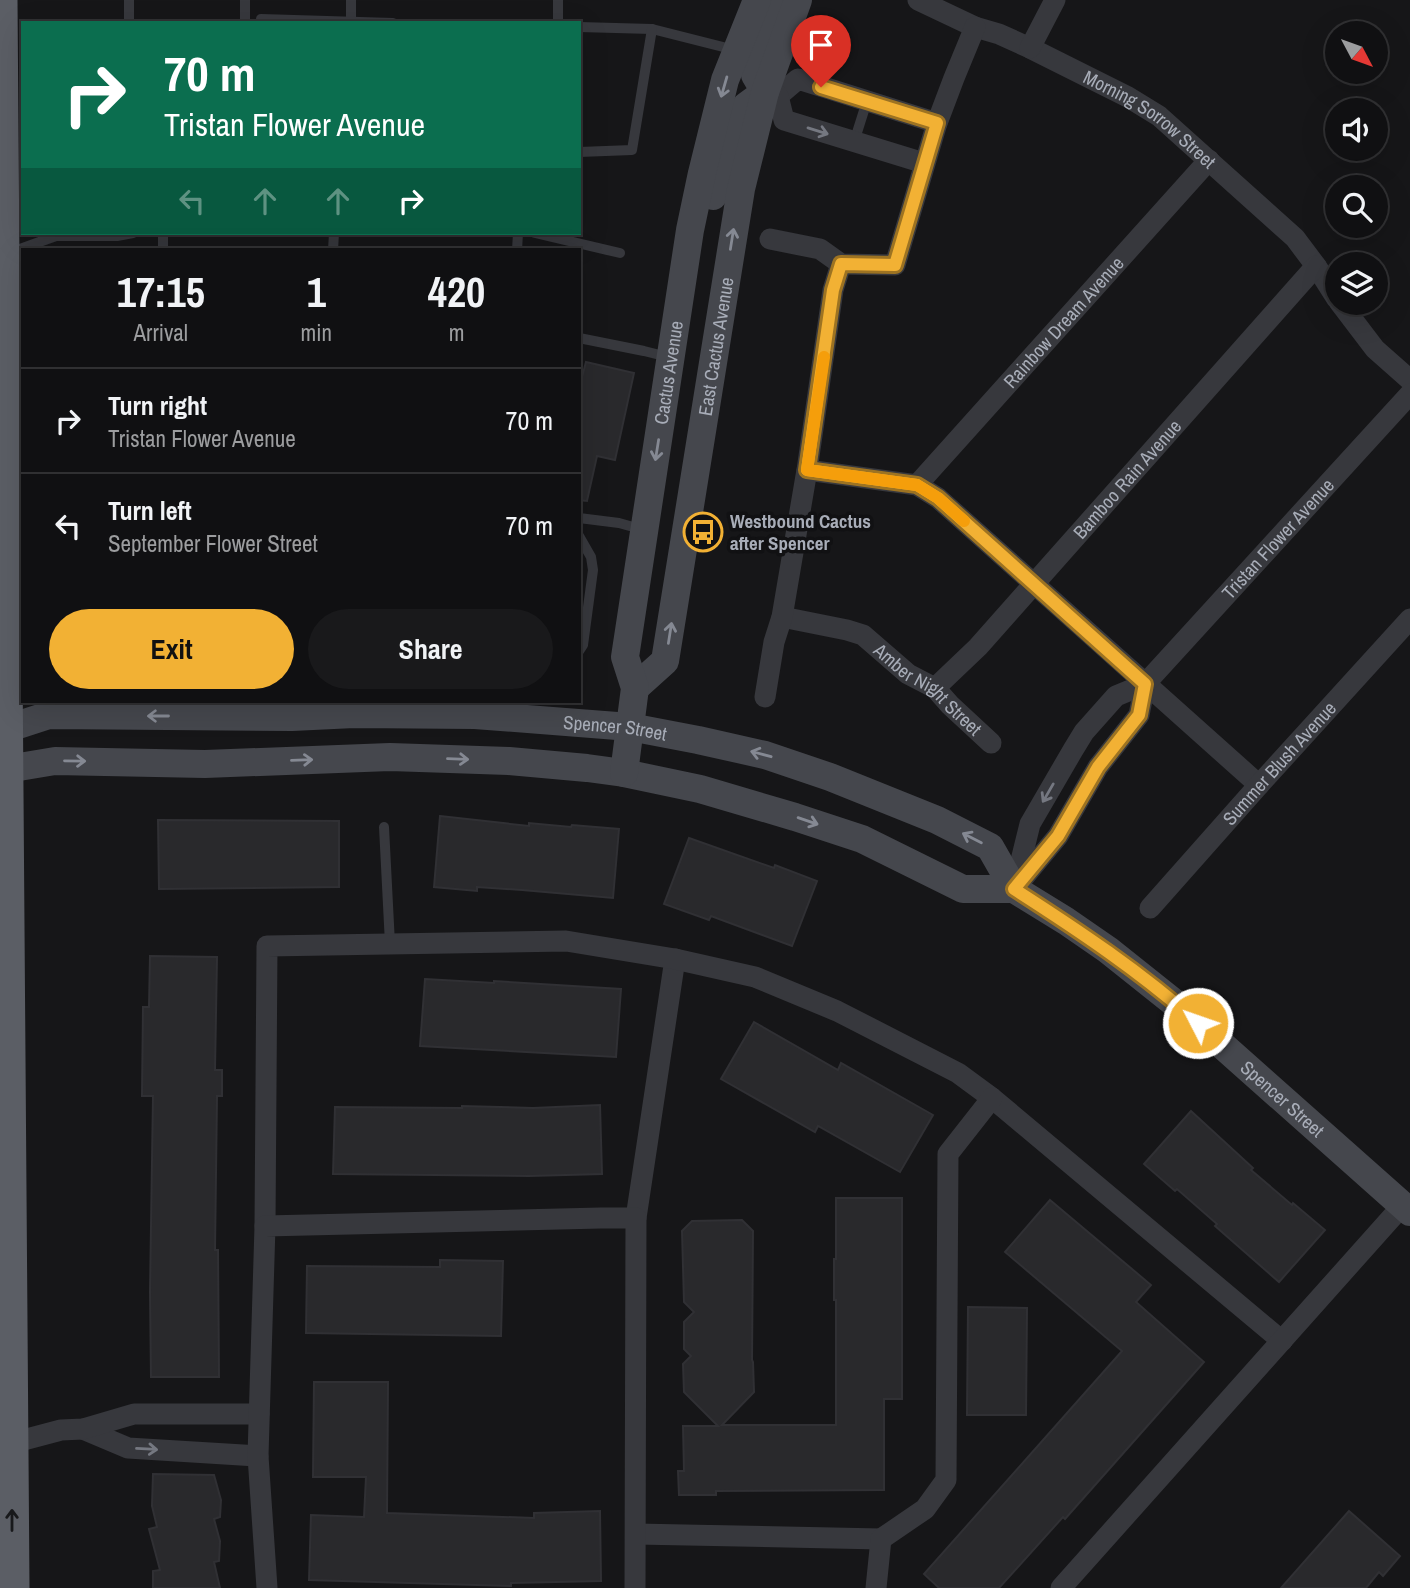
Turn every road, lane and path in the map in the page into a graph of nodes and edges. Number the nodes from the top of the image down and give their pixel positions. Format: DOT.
graph roads {
  1 [pos="1,0"];
  2 [pos="129,0"];
  3 [pos="245,0"];
  4 [pos="351,0"];
  5 [pos="558,0"];
  6 [pos="757,0"];
  7 [pos="776,0"];
  8 [pos="798,0"];
  9 [pos="1055,0"];
  10 [pos="926,2"];
  11 [pos="261,19"];
  12 [pos="129,21"];
  13 [pos="245,21"];
  14 [pos="321,21"];
  15 [pos="351,21"];
  16 [pos="558,21"];
  17 [pos="581,27"];
  18 [pos="975,27"];
  19 [pos="652,30"];
  20 [pos="1030,48"];
  21 [pos="737,50"];
  22 [pos="771,94"];
  23 [pos="867,101"];
  24 [pos="937,123"];
  25 [pos="854,142"];
  26 [pos="581,152"];
  27 [pos="1209,160"];
  28 [pos="924,163"];
  29 [pos="691,230"];
  30 [pos="122,235"];
  31 [pos="544,235"];
  32 [pos="770,239"];
  33 [pos="25,248"];
  34 [pos="21,249"];
  35 [pos="621,253"];
  36 [pos="4,256"];
  37 [pos="841,264"];
  38 [pos="1316,265"];
  39 [pos="1325,280"];
  40 [pos="1349,315"];
  41 [pos="581,338"];
  42 [pos="671,358"];
  43 [pos="1410,380"];
  44 [pos="1410,394"];
  45 [pos="807,470"];
  46 [pos="917,485"];
  47 [pos="691,493"];
  48 [pos="581,518"];
  49 [pos="644,530"];
  50 [pos="581,540"];
  51 [pos="1033,584"];
  52 [pos="782,617"];
  53 [pos="1410,619"];
  54 [pos="581,648"];
  55 [pos="1145,684"];
  56 [pos="635,688"];
  57 [pos="935,688"];
  58 [pos="765,696"];
  59 [pos="354,708"];
  60 [pos="3,728"];
  61 [pos="991,743"];
  62 [pos="627,750"];
  63 [pos="4,768"];
  64 [pos="1079,770"];
  65 [pos="1259,785"];
  66 [pos="384,827"];
  67 [pos="1014,889"];
  68 [pos="1150,908"];
  69 [pos="390,944"];
  70 [pos="675,959"];
  71 [pos="992,1098"];
  72 [pos="1406,1209"];
  73 [pos="636,1218"];
  74 [pos="265,1226"];
  75 [pos="1282,1341"];
  76 [pos="260,1414"];
  77 [pos="83,1429"];
  78 [pos="12,1443"];
  79 [pos="258,1456"];
  80 [pos="636,1534"];
  81 [pos="880,1539"];
  82 [pos="13,1588"];
  83 [pos="267,1588"];
  84 [pos="635,1588"];
  85 [pos="876,1588"];
  86 [pos="1061,1588"];
  1 -- 36 [label="highway"];
  2 -- 12 [label="lane"];
  3 -- 13 [label="lane"];
  4 -- 15 [label="lane"];
  5 -- 16 [label="lane"];
  6 -- 21 [label="main road, Cactus Avenue"];
  7 -- 22 [label="main road"];
  8 -- 22 [label="main road, East Cactus Avenue"];
  9 -- 20 [label="street"];
  10 -- 18 [label="street, Morning Sorrow Street"];
  11 -- 14 [label="lane"];
  17 -- 19 [label="lane"];
  18 -- 20 [label="street, Morning Sorrow Street"];
  18 -- 24 [label="street"];
  19 -- 21 [label="lane"];
  19 -- 26 [label="lane"];
  20 -- 27 [label="street, Morning Sorrow Street"];
  21 -- 29 [label="main road, Cactus Avenue, one-way"];
  22 -- 23 [label="street"];
  22 -- 25 [label="street, one-way"];
  22 -- 29 [label="main road"];
  47 -- 22 [label="main road, East Cactus Avenue, one-way"];
  23 -- 24 [label="street"];
  23 -- 25 [label="lane"];
  24 -- 28 [label="street"];
  25 -- 28 [label="street"];
  27 -- 38 [label="street, Morning Sorrow Street"];
  27 -- 46 [label="street, Rainbow Dream Avenue"];
  28 -- 37 [label="street"];
  29 -- 42 [label="main road, Cactus Avenue"];
  30 -- 33 [label="lane"];
  31 -- 35 [label="lane"];
  32 -- 37 [label="street"];
  34 -- 36 [label="lane"];
  36 -- 60 [label="highway"];
  37 -- 45 [label="street"];
  38 -- 39 [label="street, Morning Sorrow Street"];
  38 -- 51 [label="street, Bamboo Rain Avenue"];
  40 -- 43 [label="street, Morning Sorrow Street"];
  41 -- 42 [label="lane"];
  42 -- 47 [label="main road"];
  42 -- 49 [label="main road, Cactus Avenue, one-way"];
  44 -- 55 [label="street, Tristan Flower Avenue"];
  45 -- 46 [label="street"];
  45 -- 52 [label="street"];
  46 -- 51 [label="street"];
  56 -- 47 [label="main road, East Cactus Avenue, one-way"];
  48 -- 49 [label="lane"];
  49 -- 56 [label="main road, Cactus Avenue"];
  50 -- 54 [label="lane"];
  51 -- 55 [label="street"];
  51 -- 57 [label="street, Bamboo Rain Avenue"];
  52 -- 57 [label="street, Amber Night Street"];
  52 -- 58 [label="street"];
  53 -- 65 [label="street, Summer Blush Avenue"];
  55 -- 64 [label="street, Tristan Flower Avenue"];
  55 -- 64 [label="street, Tristan Flower Avenue"];
  55 -- 65 [label="street"];
  56 -- 62 [label="main road, Cactus Avenue"];
  57 -- 61 [label="street, Amber Night Street"];
  59 -- 60 [label="main road, Spencer Street, one-way"];
  59 -- 62 [label="main road, Spencer Street"];
  60 -- 63 [label="highway"];
  63 -- 62 [label="main road, Spencer Street, one-way"];
  62 -- 67 [label="main road, Spencer Street, one-way"];
  67 -- 62 [label="main road, Spencer Street, one-way"];
  63 -- 78 [label="highway"];
  64 -- 67 [label="street, Tristan Flower Avenue"];
  64 -- 67 [label="street, Tristan Flower Avenue, one-way"];
  65 -- 68 [label="street, Summer Blush Avenue"];
  66 -- 69 [label="lane"];
  67 -- 72 [label="main road, Spencer Street"];
  69 -- 70 [label="street"];
  69 -- 74 [label="street"];
  70 -- 71 [label="street"];
  70 -- 73 [label="street"];
  71 -- 75 [label="street"];
  71 -- 81 [label="street"];
  72 -- 75 [label="street"];
  73 -- 74 [label="street"];
  73 -- 80 [label="street"];
  74 -- 76 [label="street"];
  75 -- 86 [label="street"];
  76 -- 77 [label="street"];
  76 -- 79 [label="street"];
  77 -- 78 [label="street"];
  77 -- 79 [label="street, one-way"];
  82 -- 78 [label="highway, one-way"];
  79 -- 83 [label="street"];
  80 -- 81 [label="street"];
  80 -- 84 [label="street"];
  81 -- 85 [label="street"];
}
